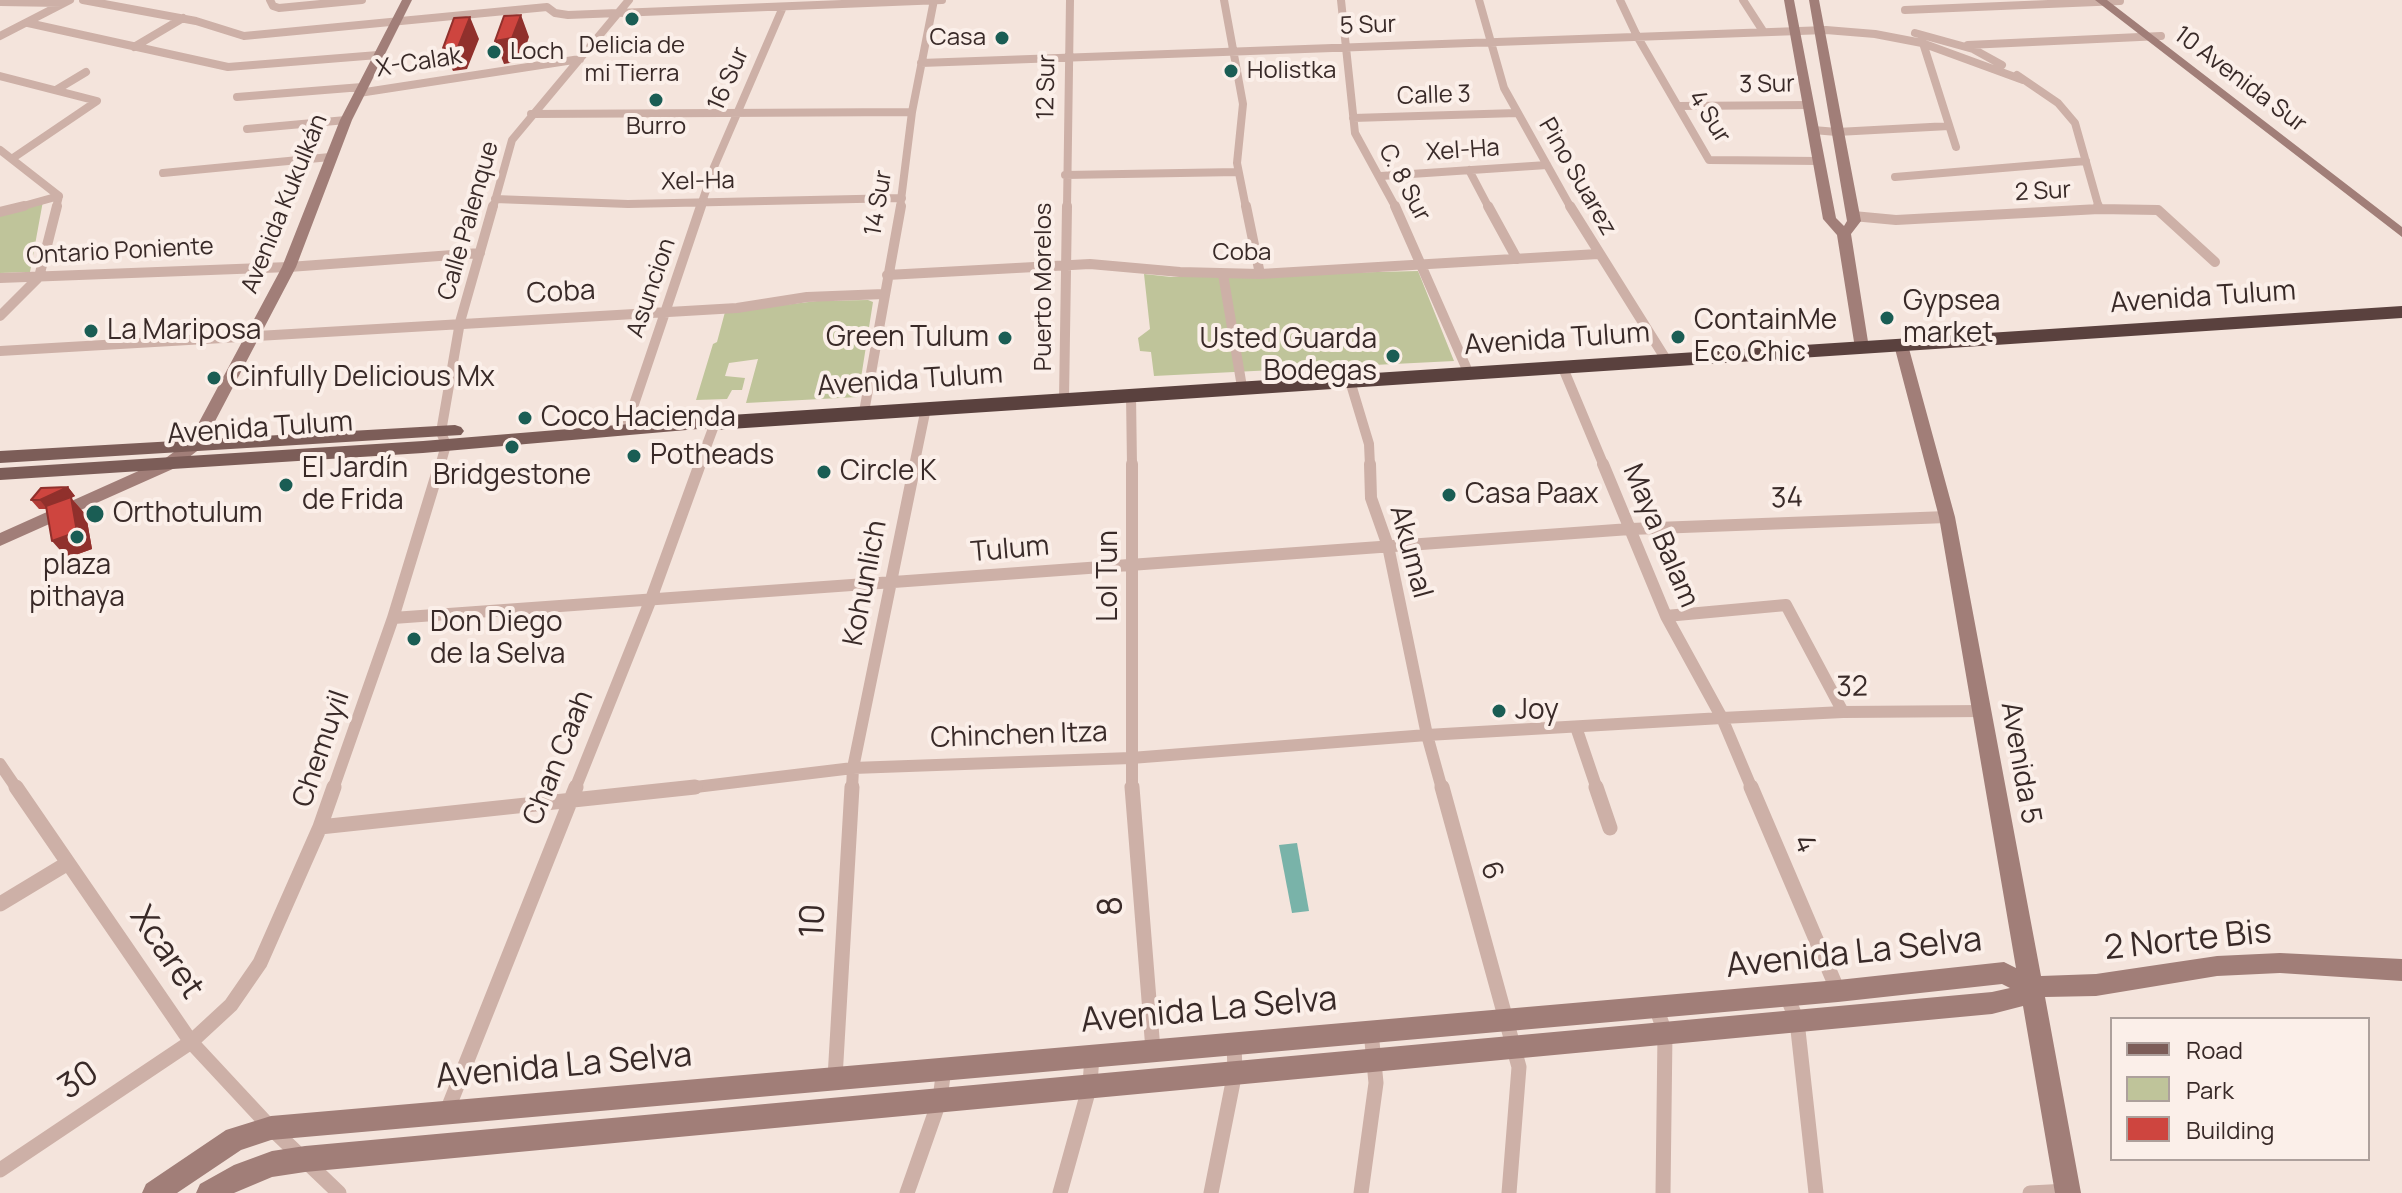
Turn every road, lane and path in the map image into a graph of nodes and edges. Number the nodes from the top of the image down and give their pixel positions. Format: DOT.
graph roads {
  1 [pos="83,0"];
  2 [pos="270,0"];
  3 [pos="362,0"];
  4 [pos="407,0"];
  5 [pos="629,0"];
  6 [pos="934,0"];
  7 [pos="942,0"];
  8 [pos="1070,0"];
  9 [pos="1224,0"];
  10 [pos="1341,0"];
  11 [pos="1479,0"];
  12 [pos="1620,0"];
  13 [pos="1743,0"];
  14 [pos="1789,0"];
  15 [pos="1814,0"];
  16 [pos="2119,0"];
  17 [pos="2102,1"];
  18 [pos="0,2"];
  19 [pos="68,2"];
  20 [pos="840,2"];
  21 [pos="549,3"];
  22 [pos="783,7"];
  23 [pos="1905,10"];
  24 [pos="620,12"];
  25 [pos="183,18"];
  26 [pos="28,23"];
  27 [pos="395,23"];
  28 [pos="1817,27"];
  29 [pos="1763,31"];
  30 [pos="1794,31"];
  31 [pos="0,36"];
  32 [pos="1637,36"];
  33 [pos="2146,36"];
  34 [pos="2161,36"];
  35 [pos="1921,38"];
  36 [pos="1490,41"];
  37 [pos="1961,45"];
  38 [pos="134,47"];
  39 [pos="1344,48"];
  40 [pos="1232,51"];
  41 [pos="378,55"];
  42 [pos="1068,57"];
  43 [pos="580,59"];
  44 [pos="921,63"];
  45 [pos="86,72"];
  46 [pos="0,76"];
  47 [pos="28,77"];
  48 [pos="2023,80"];
  49 [pos="17,81"];
  50 [pos="0,87"];
  51 [pos="56,90"];
  52 [pos="361,90"];
  53 [pos="237,97"];
  54 [pos="1809,105"];
  55 [pos="1678,106"];
  56 [pos="912,112"];
  57 [pos="1517,113"];
  58 [pos="531,114"];
  59 [pos="735,114"];
  60 [pos="1353,118"];
  61 [pos="346,120"];
  62 [pos="1949,126"];
  63 [pos="247,129"];
  64 [pos="1813,130"];
  65 [pos="1837,132"];
  66 [pos="1956,147"];
  67 [pos="0,150"];
  68 [pos="330,157"];
  69 [pos="13,158"];
  70 [pos="1819,161"];
  71 [pos="2086,161"];
  72 [pos="1547,165"];
  73 [pos="714,167"];
  74 [pos="1469,170"];
  75 [pos="1238,172"];
  76 [pos="163,173"];
  77 [pos="1065,175"];
  78 [pos="1381,176"];
  79 [pos="1895,177"];
  80 [pos="2353,194"];
  81 [pos="59,196"];
  82 [pos="902,198"];
  83 [pos="495,199"];
  84 [pos="702,201"];
  85 [pos="2099,209"];
  86 [pos="0,212"];
  87 [pos="1853,216"];
  88 [pos="2402,233"];
  89 [pos="1844,234"];
  90 [pos="480,253"];
  91 [pos="1598,254"];
  92 [pos="1517,259"];
  93 [pos="2215,262"];
  94 [pos="1065,266"];
  95 [pos="1424,266"];
  96 [pos="289,267"];
  97 [pos="1223,274"];
  98 [pos="1260,274"];
  99 [pos="887,275"];
  100 [pos="39,277"];
  101 [pos="0,278"];
  102 [pos="884,294"];
  103 [pos="665,312"];
  104 [pos="2402,312"];
  105 [pos="0,316"];
  106 [pos="460,322"];
  107 [pos="255,336"];
  108 [pos="1901,345"];
  109 [pos="1862,348"];
  110 [pos="0,351"];
  111 [pos="1667,361"];
  112 [pos="1563,368"];
  113 [pos="1469,374"];
  114 [pos="1350,381"];
  115 [pos="1242,387"];
  116 [pos="1131,395"];
  117 [pos="1064,399"];
  118 [pos="926,408"];
  119 [pos="864,412"];
  120 [pos="628,422"];
  121 [pos="715,423"];
  122 [pos="444,438"];
  123 [pos="195,444"];
  124 [pos="0,457"];
  125 [pos="169,464"];
  126 [pos="0,474"];
  127 [pos="1947,517"];
  128 [pos="1630,529"];
  129 [pos="0,540"];
  130 [pos="1388,546"];
  131 [pos="1134,564"];
  132 [pos="890,584"];
  133 [pos="651,599"];
  134 [pos="1666,616"];
  135 [pos="393,618"];
  136 [pos="1983,711"];
  137 [pos="1843,712"];
  138 [pos="1722,718"];
  139 [pos="1576,727"];
  140 [pos="1427,735"];
  141 [pos="1131,758"];
  142 [pos="0,764"];
  143 [pos="853,768"];
  144 [pos="568,803"];
  145 [pos="320,827"];
  146 [pos="1610,828"];
  147 [pos="68,863"];
  148 [pos="0,904"];
  149 [pos="2402,970"];
  150 [pos="2030,987"];
  151 [pos="1838,991"];
  152 [pos="1787,996"];
  153 [pos="1656,1007"];
  154 [pos="1506,1020"];
  155 [pos="1797,1021"];
  156 [pos="1371,1031"];
  157 [pos="1665,1033"];
  158 [pos="191,1042"];
  159 [pos="1234,1043"];
  160 [pos="1514,1047"];
  161 [pos="1153,1050"];
  162 [pos="1092,1055"];
  163 [pos="1375,1059"];
  164 [pos="944,1068"];
  165 [pos="1235,1072"];
  166 [pos="835,1078"];
  167 [pos="1090,1085"];
  168 [pos="940,1099"];
  169 [pos="447,1111"];
  170 [pos="271,1128"];
  171 [pos="305,1159"];
  172 [pos="0,1170"];
  173 [pos="2068,1192"];
  174 [pos="155,1193"];
  175 [pos="209,1193"];
  176 [pos="339,1193"];
  177 [pos="907,1193"];
  178 [pos="1060,1193"];
  179 [pos="1211,1193"];
  180 [pos="1361,1193"];
  181 [pos="1509,1193"];
  182 [pos="1663,1193"];
  183 [pos="1816,1193"];
  184 [pos="2030,1193"];
  1 -- 25 [label="street"];
  2 -- 3 [label="street"];
  4 -- 27 [label="street, Avenida Kukulkán"];
  5 -- 24 [label="street, Calle Palenque"];
  6 -- 7 [label="street"];
  6 -- 20 [label="street"];
  6 -- 44 [label="street, 14 Sur"];
  8 -- 42 [label="street, 12 Sur"];
  9 -- 40 [label="street"];
  10 -- 39 [label="street, C. 8 Sur"];
  11 -- 36 [label="street, Pino Suarez"];
  12 -- 32 [label="street, 4 Sur"];
  13 -- 29 [label="street"];
  14 -- 30 [label="street"];
  15 -- 28 [label="street"];
  16 -- 17 [label="street"];
  16 -- 34 [label="street"];
  17 -- 23 [label="street"];
  17 -- 33 [label="street, 10 Avenida Sur"];
  18 -- 19 [label="street"];
  19 -- 26 [label="street"];
  20 -- 22 [label="street"];
  21 -- 24 [label="street"];
  21 -- 27 [label="street"];
  22 -- 24 [label="street"];
  22 -- 59 [label="street, 16 Sur"];
  24 -- 43 [label="street, Calle Palenque"];
  25 -- 27 [label="street"];
  25 -- 38 [label="street"];
  26 -- 31 [label="street"];
  26 -- 38 [label="street"];
  27 -- 41 [label="street, Avenida Kukulkán"];
  28 -- 30 [label="street, 5 Sur"];
  28 -- 35 [label="street, 5 Sur"];
  28 -- 65 [label="street"];
  29 -- 30 [label="street, 5 Sur"];
  29 -- 32 [label="street, 5 Sur"];
  30 -- 54 [label="street"];
  32 -- 36 [label="street, 5 Sur"];
  32 -- 55 [label="street, 4 Sur"];
  33 -- 34 [label="street"];
  33 -- 37 [label="street"];
  33 -- 80 [label="street, 10 Avenida Sur"];
  34 -- 80 [label="street"];
  35 -- 37 [label="street"];
  35 -- 48 [label="street"];
  35 -- 62 [label="street"];
  36 -- 39 [label="street, 5 Sur"];
  36 -- 57 [label="street, Pino Suarez"];
  37 -- 48 [label="street"];
  38 -- 41 [label="street"];
  39 -- 40 [label="street, 5 Sur"];
  39 -- 60 [label="street, C. 8 Sur"];
  40 -- 42 [label="street, 5 Sur"];
  40 -- 75 [label="street"];
  41 -- 52 [label="street, Avenida Kukulkán"];
  42 -- 44 [label="street, 5 Sur"];
  42 -- 77 [label="street, 12 Sur"];
  43 -- 52 [label="street, X-Calak"];
  43 -- 58 [label="street, Calle Palenque"];
  44 -- 56 [label="street, 14 Sur"];
  45 -- 51 [label="street"];
  46 -- 49 [label="street"];
  47 -- 49 [label="street"];
  48 -- 71 [label="street"];
  49 -- 50 [label="street"];
  49 -- 51 [label="street"];
  51 -- 69 [label="street"];
  52 -- 53 [label="street, X-Calak"];
  52 -- 61 [label="street, Avenida Kukulkán"];
  54 -- 55 [label="street, 3 Sur"];
  54 -- 64 [label="street"];
  55 -- 70 [label="street, 4 Sur"];
  56 -- 59 [label="street"];
  56 -- 82 [label="street, 14 Sur"];
  57 -- 60 [label="street, Calle 3"];
  57 -- 72 [label="street, Pino Suarez"];
  58 -- 59 [label="street"];
  58 -- 83 [label="street, Calle Palenque"];
  59 -- 73 [label="street, 16 Sur"];
  60 -- 78 [label="street, C. 8 Sur"];
  61 -- 63 [label="street"];
  61 -- 68 [label="street, Avenida Kukulkán"];
  62 -- 65 [label="street"];
  62 -- 66 [label="street"];
  64 -- 65 [label="street"];
  64 -- 70 [label="street"];
  65 -- 87 [label="street"];
  67 -- 69 [label="street"];
  68 -- 76 [label="street"];
  68 -- 96 [label="street, Avenida Kukulkán"];
  69 -- 81 [label="street"];
  70 -- 89 [label="street"];
  71 -- 79 [label="street"];
  71 -- 85 [label="street"];
  72 -- 74 [label="street, Xel-Ha"];
  72 -- 91 [label="street, Pino Suarez"];
  73 -- 84 [label="street, Asuncion"];
  74 -- 78 [label="street, Xel-Ha"];
  74 -- 92 [label="street"];
  75 -- 77 [label="street"];
  75 -- 98 [label="street"];
  77 -- 94 [label="street, Puerto Morelos"];
  78 -- 95 [label="street, C. 8 Sur"];
  80 -- 88 [label="street, 10 Avenida Sur"];
  81 -- 86 [label="street"];
  81 -- 100 [label="street"];
  82 -- 84 [label="street, Xel-Ha"];
  82 -- 99 [label="street, 14 Sur"];
  83 -- 84 [label="street, Xel-Ha"];
  83 -- 90 [label="street, Calle Palenque"];
  84 -- 103 [label="street, Asuncion"];
  85 -- 87 [label="street, 2 Sur"];
  85 -- 93 [label="street, 2 Sur"];
  87 -- 89 [label="street"];
  89 -- 109 [label="street"];
  90 -- 96 [label="street, Ontario Poniente"];
  90 -- 106 [label="street, Calle Palenque"];
  91 -- 92 [label="street, Coba"];
  91 -- 111 [label="street, Pino Suarez"];
  92 -- 95 [label="street, Coba"];
  94 -- 97 [label="street, Coba"];
  94 -- 99 [label="street, Coba"];
  94 -- 117 [label="street, Puerto Morelos"];
  95 -- 98 [label="street, Coba"];
  95 -- 113 [label="street, C. 8 Sur"];
  96 -- 100 [label="street, Ontario Poniente"];
  96 -- 107 [label="street, Avenida Kukulkán"];
  97 -- 98 [label="street, Coba"];
  97 -- 115 [label="street"];
  99 -- 102 [label="street, 14 Sur"];
  100 -- 101 [label="street, Ontario Poniente"];
  100 -- 105 [label="street"];
  102 -- 103 [label="street, Coba"];
  102 -- 119 [label="street, 14 Sur"];
  103 -- 106 [label="street, Coba"];
  103 -- 120 [label="street, Asuncion"];
  104 -- 108 [label="highway, Avenida Tulum"];
  106 -- 107 [label="street, Coba"];
  106 -- 122 [label="street, Calle Palenque"];
  107 -- 110 [label="street, Coba"];
  107 -- 123 [label="street, Avenida Kukulkán"];
  108 -- 109 [label="highway, Avenida Tulum"];
  108 -- 127 [label="street, Avenida 5"];
  109 -- 111 [label="highway, Avenida Tulum"];
  111 -- 112 [label="highway, Avenida Tulum"];
  112 -- 113 [label="highway, Avenida Tulum"];
  112 -- 128 [label="street, Maya Balam"];
  113 -- 114 [label="highway, Avenida Tulum"];
  114 -- 115 [label="highway, Avenida Tulum"];
  114 -- 130 [label="street, Akumal"];
  115 -- 116 [label="highway, Avenida Tulum"];
  116 -- 117 [label="highway, Avenida Tulum"];
  116 -- 131 [label="street, Lol Tun"];
  117 -- 118 [label="highway, Avenida Tulum"];
  118 -- 119 [label="highway, Avenida Tulum"];
  118 -- 132 [label="street, Kohunlich"];
  119 -- 121 [label="highway, Avenida Tulum"];
  120 -- 121 [label="main road, Avenida Tulum"];
  120 -- 122 [label="main road, Avenida Tulum"];
  121 -- 122 [label="main road, Avenida Tulum"];
  121 -- 133 [label="street, Chan Caah"];
  122 -- 123 [label="main road, Avenida Tulum"];
  122 -- 125 [label="main road, Avenida Tulum"];
  122 -- 135 [label="street, Chemuyil"];
  123 -- 124 [label="main road, Avenida Tulum"];
  123 -- 125 [label="street, Avenida Kukulkán"];
  125 -- 126 [label="main road, Avenida Tulum"];
  125 -- 129 [label="street, Avenida Kukulkán"];
  127 -- 128 [label="street, 34"];
  127 -- 136 [label="street, Avenida 5"];
  128 -- 130 [label="street, Tulum"];
  128 -- 134 [label="street, Maya Balam"];
  130 -- 131 [label="street, Tulum"];
  130 -- 140 [label="street, Akumal"];
  131 -- 132 [label="street, Tulum"];
  131 -- 141 [label="street, Lol Tun"];
  132 -- 133 [label="street, Tulum"];
  132 -- 143 [label="street, Kohunlich"];
  133 -- 135 [label="street, Tulum"];
  133 -- 144 [label="street, Chan Caah"];
  134 -- 137 [label="street"];
  134 -- 138 [label="street, Maya Balam"];
  135 -- 145 [label="street, Chemuyil"];
  136 -- 137 [label="street, 32"];
  136 -- 150 [label="street, Avenida 5"];
  137 -- 138 [label="street, 32"];
  138 -- 139 [label="street, Chinchen Itza"];
  138 -- 151 [label="street, 4"];
  139 -- 140 [label="street, Chinchen Itza"];
  139 -- 146 [label="street"];
  140 -- 141 [label="street, Chinchen Itza"];
  140 -- 154 [label="street, 6"];
  141 -- 143 [label="street, Chinchen Itza"];
  141 -- 161 [label="street, 8"];
  142 -- 147 [label="street, Xcaret"];
  143 -- 144 [label="street, Chinchen Itza"];
  143 -- 166 [label="street, 10"];
  144 -- 145 [label="street, Chinchen Itza"];
  144 -- 169 [label="street, Chan Caah"];
  145 -- 158 [label="street, Chemuyil"];
  147 -- 148 [label="street"];
  147 -- 158 [label="street, Xcaret"];
  149 -- 150 [label="street, 2 Norte Bis"];
  150 -- 151 [label="street, Avenida La Selva"];
  150 -- 155 [label="street, Avenida La Selva"];
  150 -- 173 [label="street, Avenida 5"];
  151 -- 152 [label="street, Avenida La Selva"];
  152 -- 153 [label="street, Avenida La Selva"];
  152 -- 155 [label="street"];
  153 -- 154 [label="street, Avenida La Selva"];
  153 -- 157 [label="street"];
  154 -- 156 [label="street, Avenida La Selva"];
  154 -- 160 [label="street, 6"];
  155 -- 157 [label="street, Avenida La Selva"];
  155 -- 183 [label="street"];
  156 -- 159 [label="street, Avenida La Selva"];
  156 -- 163 [label="street"];
  157 -- 160 [label="street, Avenida La Selva"];
  157 -- 182 [label="street"];
  158 -- 170 [label="street, Xcaret"];
  158 -- 172 [label="street, 30"];
  159 -- 161 [label="street, Avenida La Selva"];
  159 -- 165 [label="street"];
  160 -- 163 [label="street, Avenida La Selva"];
  160 -- 181 [label="street, 6"];
  161 -- 162 [label="street, Avenida La Selva"];
  162 -- 164 [label="street, Avenida La Selva"];
  162 -- 167 [label="street"];
  163 -- 165 [label="street, Avenida La Selva"];
  163 -- 180 [label="street"];
  164 -- 166 [label="street, Avenida La Selva"];
  164 -- 168 [label="street"];
  165 -- 167 [label="street, Avenida La Selva"];
  165 -- 179 [label="street"];
  166 -- 169 [label="street, Avenida La Selva"];
  167 -- 168 [label="street, Avenida La Selva"];
  167 -- 178 [label="street"];
  168 -- 171 [label="street, Avenida La Selva"];
  168 -- 177 [label="street"];
  169 -- 170 [label="street, Avenida La Selva"];
  170 -- 171 [label="street, Xcaret"];
  170 -- 174 [label="street, Avenida La Selva"];
  171 -- 175 [label="street, Avenida La Selva"];
  171 -- 176 [label="street, Xcaret"];
  173 -- 184 [label="street"];
}
